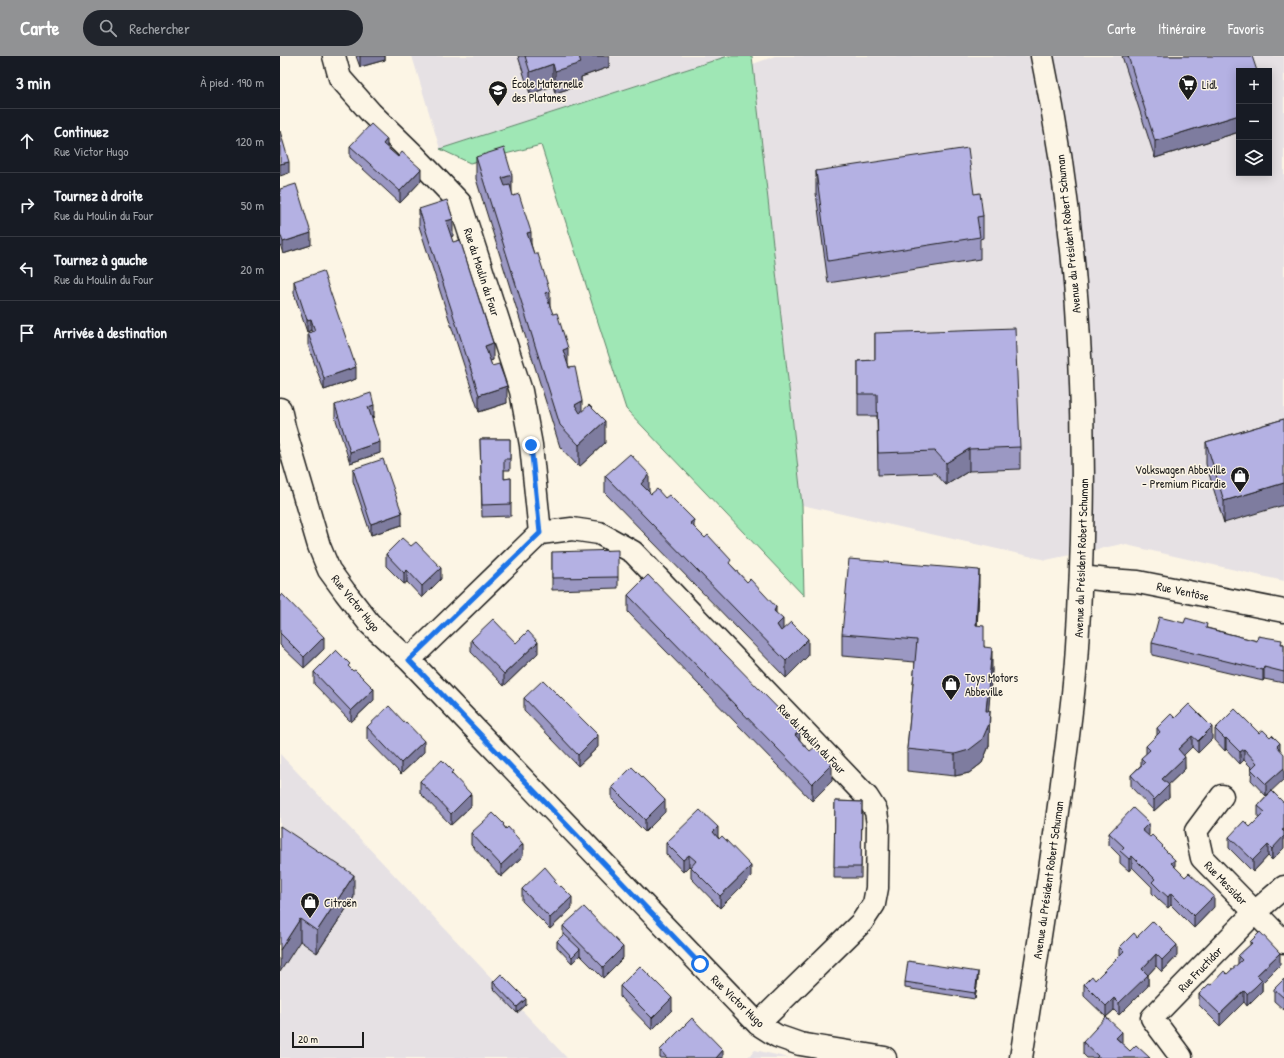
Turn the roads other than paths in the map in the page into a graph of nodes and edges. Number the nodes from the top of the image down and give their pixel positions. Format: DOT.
graph roads {
  1 [pos="334,56"];
  2 [pos="1042,56"];
  3 [pos="280,408"];
  4 [pos="540,533"];
  5 [pos="1081,577"];
  6 [pos="1284,612"];
  7 [pos="409,660"];
  8 [pos="1222,796"];
  9 [pos="1284,887"];
  10 [pos="1255,912"];
  11 [pos="1284,942"];
  12 [pos="758,1024"];
  13 [pos="1181,1057"];
  14 [pos="885,1058"];
  15 [pos="1021,1058"];
  1 -- 4 [label="street, Rue du Moulin du Four"];
  2 -- 5 [label="street, Avenue du Président Robert Schuman"];
  3 -- 7 [label="street, Rue Victor Hugo"];
  4 -- 7 [label="street"];
  4 -- 12 [label="street, Rue du Moulin du Four"];
  5 -- 6 [label="street, Rue Ventôse"];
  5 -- 15 [label="street, Avenue du Président Robert Schuman"];
  7 -- 12 [label="street, Rue Victor Hugo"];
  8 -- 10 [label="street, Rue Messidor"];
  9 -- 10 [label="street, Rue Fructidor"];
  10 -- 11 [label="street, Rue Messidor"];
  10 -- 13 [label="street, Rue Fructidor"];
  12 -- 14 [label="street, Rue Victor Hugo"];
}
